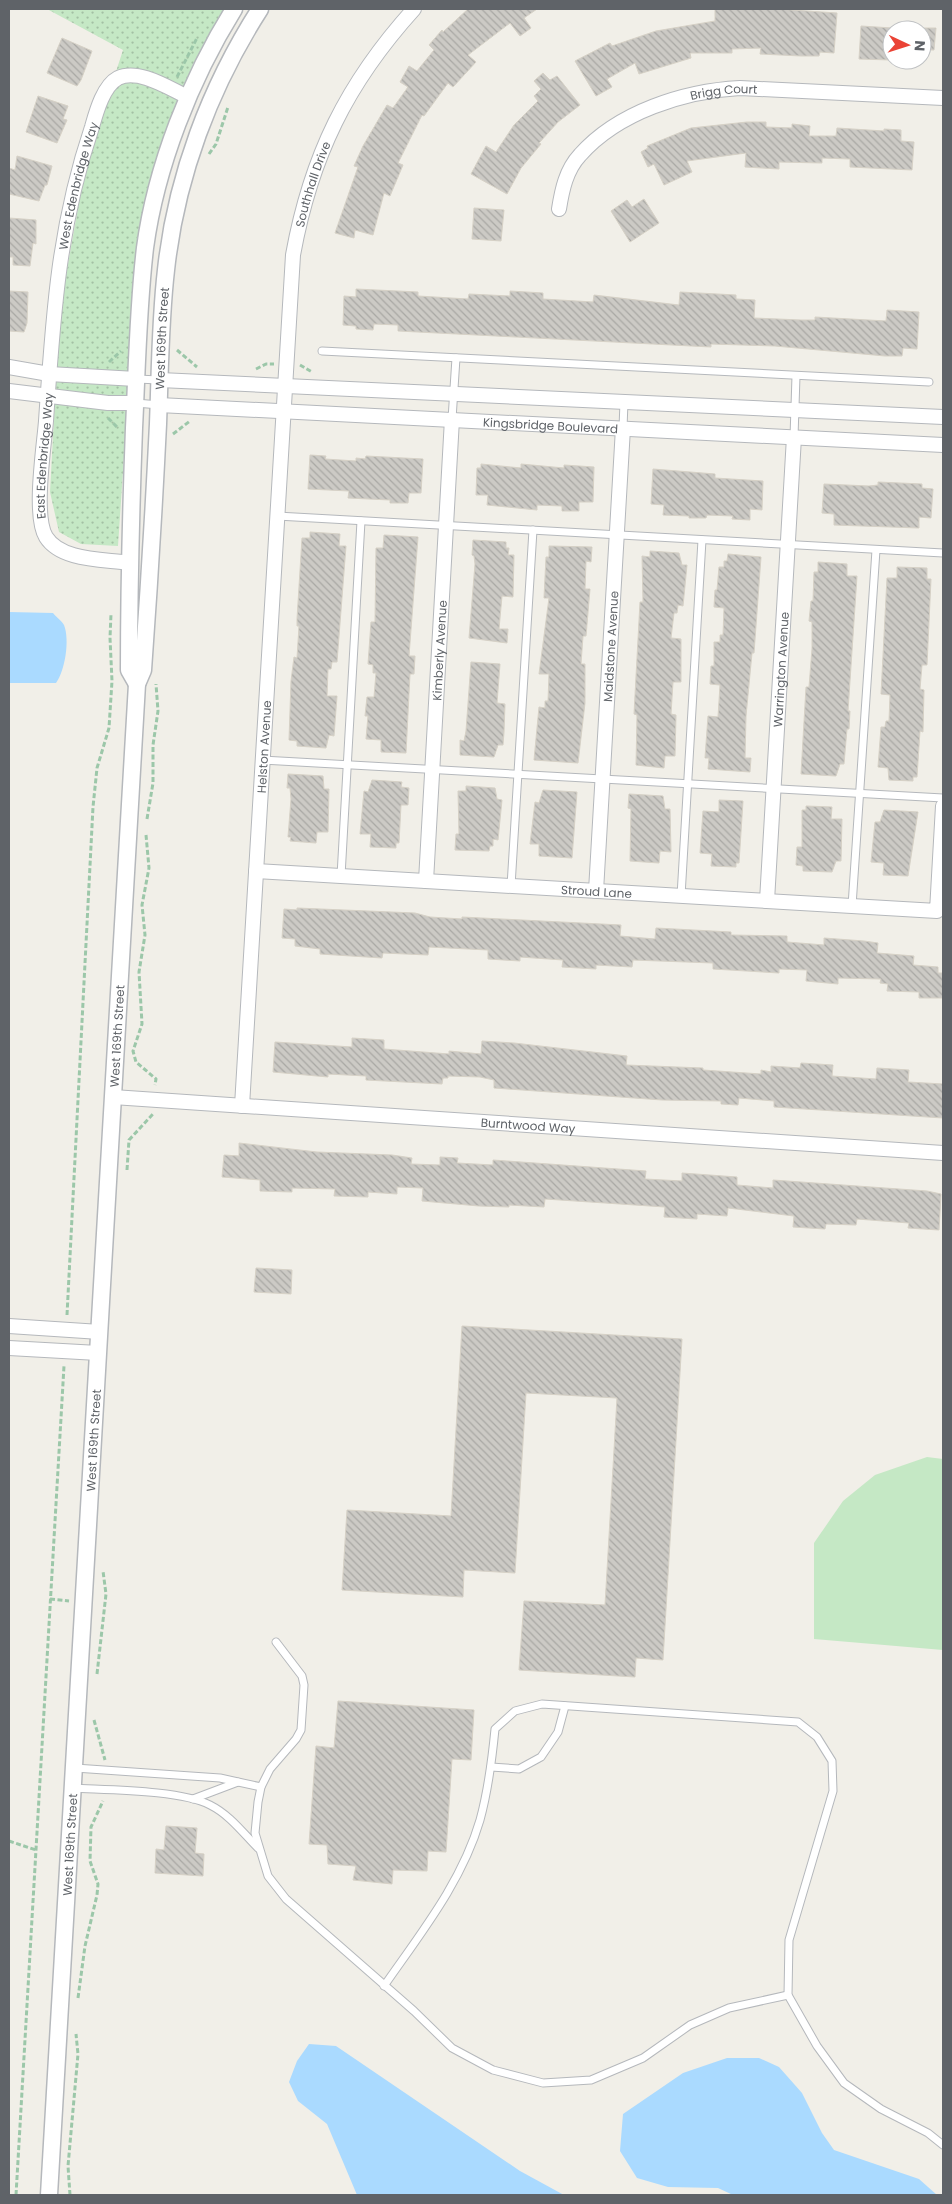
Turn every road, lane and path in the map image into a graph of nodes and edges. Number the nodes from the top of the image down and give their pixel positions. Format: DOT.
graph roads {
  1 [pos="234,9"];
  2 [pos="260,9"];
  3 [pos="414,9"];
  4 [pos="200,34"];
  5 [pos="172,90"];
  6 [pos="188,98"];
  7 [pos="943,98"];
  8 [pos="559,209"];
  9 [pos="127,345"];
  10 [pos="322,351"];
  11 [pos="456,358"];
  12 [pos="9,367"];
  13 [pos="49,374"];
  14 [pos="796,376"];
  15 [pos="109,379"];
  16 [pos="136,379"];
  17 [pos="160,380"];
  18 [pos="929,382"];
  19 [pos="284,386"];
  20 [pos="9,391"];
  21 [pos="454,394"];
  22 [pos="47,397"];
  23 [pos="624,402"];
  24 [pos="108,403"];
  25 [pos="135,403"];
  26 [pos="159,404"];
  27 [pos="282,410"];
  28 [pos="795,410"];
  29 [pos="943,417"];
  30 [pos="452,419"];
  31 [pos="623,428"];
  32 [pos="121,431"];
  33 [pos="794,437"];
  34 [pos="943,445"];
  35 [pos="276,516"];
  36 [pos="361,521"];
  37 [pos="446,526"];
  38 [pos="532,530"];
  39 [pos="616,535"];
  40 [pos="702,540"];
  41 [pos="788,545"];
  42 [pos="876,550"];
  43 [pos="943,554"];
  44 [pos="129,563"];
  45 [pos="112,611"];
  46 [pos="137,684"];
  47 [pos="262,760"];
  48 [pos="347,765"];
  49 [pos="433,770"];
  50 [pos="517,774"];
  51 [pos="602,779"];
  52 [pos="688,784"];
  53 [pos="774,788"];
  54 [pos="860,793"];
  55 [pos="943,798"];
  56 [pos="943,806"];
  57 [pos="256,870"];
  58 [pos="341,876"];
  59 [pos="426,881"];
  60 [pos="511,886"];
  61 [pos="596,891"];
  62 [pos="681,896"];
  63 [pos="767,901"];
  64 [pos="852,906"];
  65 [pos="113,1098"];
  66 [pos="242,1106"];
  67 [pos="943,1152"];
  68 [pos="66,1316"];
  69 [pos="9,1326"];
  70 [pos="100,1332"];
  71 [pos="9,1348"];
  72 [pos="98,1353"];
  73 [pos="64,1364"];
  74 [pos="50,1599"];
  75 [pos="72,1601"];
  76 [pos="276,1642"];
  77 [pos="565,1706"];
  78 [pos="491,1767"];
  79 [pos="74,1768"];
  80 [pos="238,1782"];
  81 [pos="73,1788"];
  82 [pos="261,1788"];
  83 [pos="192,1799"];
  84 [pos="9,1841"];
  85 [pos="258,1848"];
  86 [pos="36,1850"];
  87 [pos="384,1986"];
  88 [pos="788,1995"];
  89 [pos="943,2145"];
  90 [pos="16,2195"];
  91 [pos="49,2195"];
  1 -- 6 [label="street, West 169th Street"];
  2 -- 17 [label="street, West 169th Street"];
  3 -- 19 [label="street, Southhall Drive"];
  4 -- 5 [label="path"];
  5 -- 6 [label="street, West Edenbridge Way"];
  5 -- 13 [label="street, West Edenbridge Way"];
  6 -- 16 [label="street, West 169th Street"];
  7 -- 8 [label="street, Brigg Court"];
  9 -- 15 [label="path"];
  10 -- 11 [label="lane"];
  11 -- 14 [label="lane"];
  11 -- 21 [label="lane"];
  12 -- 13 [label="street"];
  13 -- 15 [label="street"];
  13 -- 22 [label="street, East Edenbridge Way"];
  14 -- 18 [label="lane"];
  14 -- 28 [label="lane"];
  15 -- 16 [label="street"];
  16 -- 17 [label="lane"];
  16 -- 25 [label="street, West 169th Street"];
  17 -- 19 [label="street, Kingsbridge Boulevard"];
  17 -- 26 [label="street, West 169th Street"];
  19 -- 21 [label="street, Kingsbridge Boulevard"];
  19 -- 27 [label="street, Helston Avenue"];
  20 -- 22 [label="street"];
  21 -- 23 [label="street, Kingsbridge Boulevard"];
  21 -- 30 [label="lane"];
  22 -- 24 [label="street"];
  22 -- 44 [label="street, East Edenbridge Way"];
  23 -- 28 [label="street, Kingsbridge Boulevard"];
  23 -- 31 [label="lane, Maidstone Avenue"];
  24 -- 25 [label="street"];
  24 -- 32 [label="path"];
  25 -- 26 [label="lane"];
  25 -- 44 [label="street, West 169th Street"];
  26 -- 27 [label="street, Kingsbridge Boulevard"];
  26 -- 46 [label="street, West 169th Street"];
  27 -- 30 [label="street, Kingsbridge Boulevard"];
  27 -- 35 [label="street, Helston Avenue"];
  28 -- 29 [label="street, Kingsbridge Boulevard"];
  28 -- 33 [label="lane"];
  30 -- 31 [label="street, Kingsbridge Boulevard"];
  30 -- 37 [label="street, Kimberly Avenue"];
  31 -- 33 [label="street, Kingsbridge Boulevard"];
  31 -- 39 [label="street, Maidstone Avenue"];
  33 -- 34 [label="street, Kingsbridge Boulevard"];
  33 -- 41 [label="street, Warrington Avenue"];
  35 -- 36 [label="lane"];
  35 -- 47 [label="street, Helston Avenue"];
  36 -- 37 [label="lane"];
  36 -- 48 [label="lane"];
  37 -- 38 [label="lane"];
  37 -- 49 [label="street, Kimberly Avenue"];
  38 -- 39 [label="lane"];
  38 -- 50 [label="lane"];
  39 -- 40 [label="lane"];
  39 -- 51 [label="street, Maidstone Avenue"];
  40 -- 41 [label="lane"];
  40 -- 52 [label="lane"];
  41 -- 42 [label="lane"];
  41 -- 53 [label="street, Warrington Avenue"];
  42 -- 43 [label="lane"];
  42 -- 54 [label="lane"];
  44 -- 46 [label="street, West 169th Street"];
  45 -- 68 [label="path"];
  46 -- 65 [label="street, West 169th Street"];
  47 -- 48 [label="lane"];
  47 -- 57 [label="street, Helston Avenue"];
  48 -- 49 [label="lane"];
  48 -- 58 [label="lane"];
  49 -- 50 [label="lane"];
  49 -- 59 [label="street, Kimberly Avenue"];
  50 -- 51 [label="lane"];
  50 -- 60 [label="lane"];
  51 -- 52 [label="lane"];
  51 -- 61 [label="street, Maidstone Avenue"];
  52 -- 53 [label="lane"];
  52 -- 62 [label="lane"];
  53 -- 54 [label="lane"];
  53 -- 63 [label="street, Warrington Avenue"];
  54 -- 55 [label="lane"];
  54 -- 64 [label="lane"];
  56 -- 64 [label="street, Stroud Lane"];
  57 -- 58 [label="street, Stroud Lane"];
  57 -- 66 [label="street, Helston Avenue"];
  58 -- 59 [label="street, Stroud Lane"];
  59 -- 60 [label="street, Stroud Lane"];
  60 -- 61 [label="street, Stroud Lane"];
  61 -- 62 [label="street, Stroud Lane"];
  62 -- 63 [label="street, Stroud Lane"];
  63 -- 64 [label="street, Stroud Lane"];
  65 -- 66 [label="street, Burntwood Way"];
  65 -- 70 [label="street, West 169th Street"];
  66 -- 67 [label="street, Burntwood Way"];
  69 -- 70 [label="street"];
  70 -- 72 [label="street, West 169th Street"];
  71 -- 72 [label="street"];
  72 -- 79 [label="street, West 169th Street"];
  73 -- 74 [label="path"];
  74 -- 75 [label="path"];
  74 -- 86 [label="path"];
  76 -- 82 [label="lane"];
  77 -- 78 [label="lane"];
  77 -- 78 [label="lane"];
  77 -- 88 [label="lane"];
  78 -- 87 [label="lane"];
  79 -- 80 [label="lane"];
  79 -- 81 [label="street, West 169th Street"];
  80 -- 82 [label="lane"];
  80 -- 83 [label="lane"];
  81 -- 83 [label="lane"];
  81 -- 91 [label="street, West 169th Street"];
  82 -- 85 [label="lane"];
  83 -- 85 [label="lane"];
  84 -- 86 [label="path"];
  85 -- 87 [label="lane"];
  86 -- 90 [label="path"];
  87 -- 88 [label="lane"];
  88 -- 89 [label="lane"];
}
